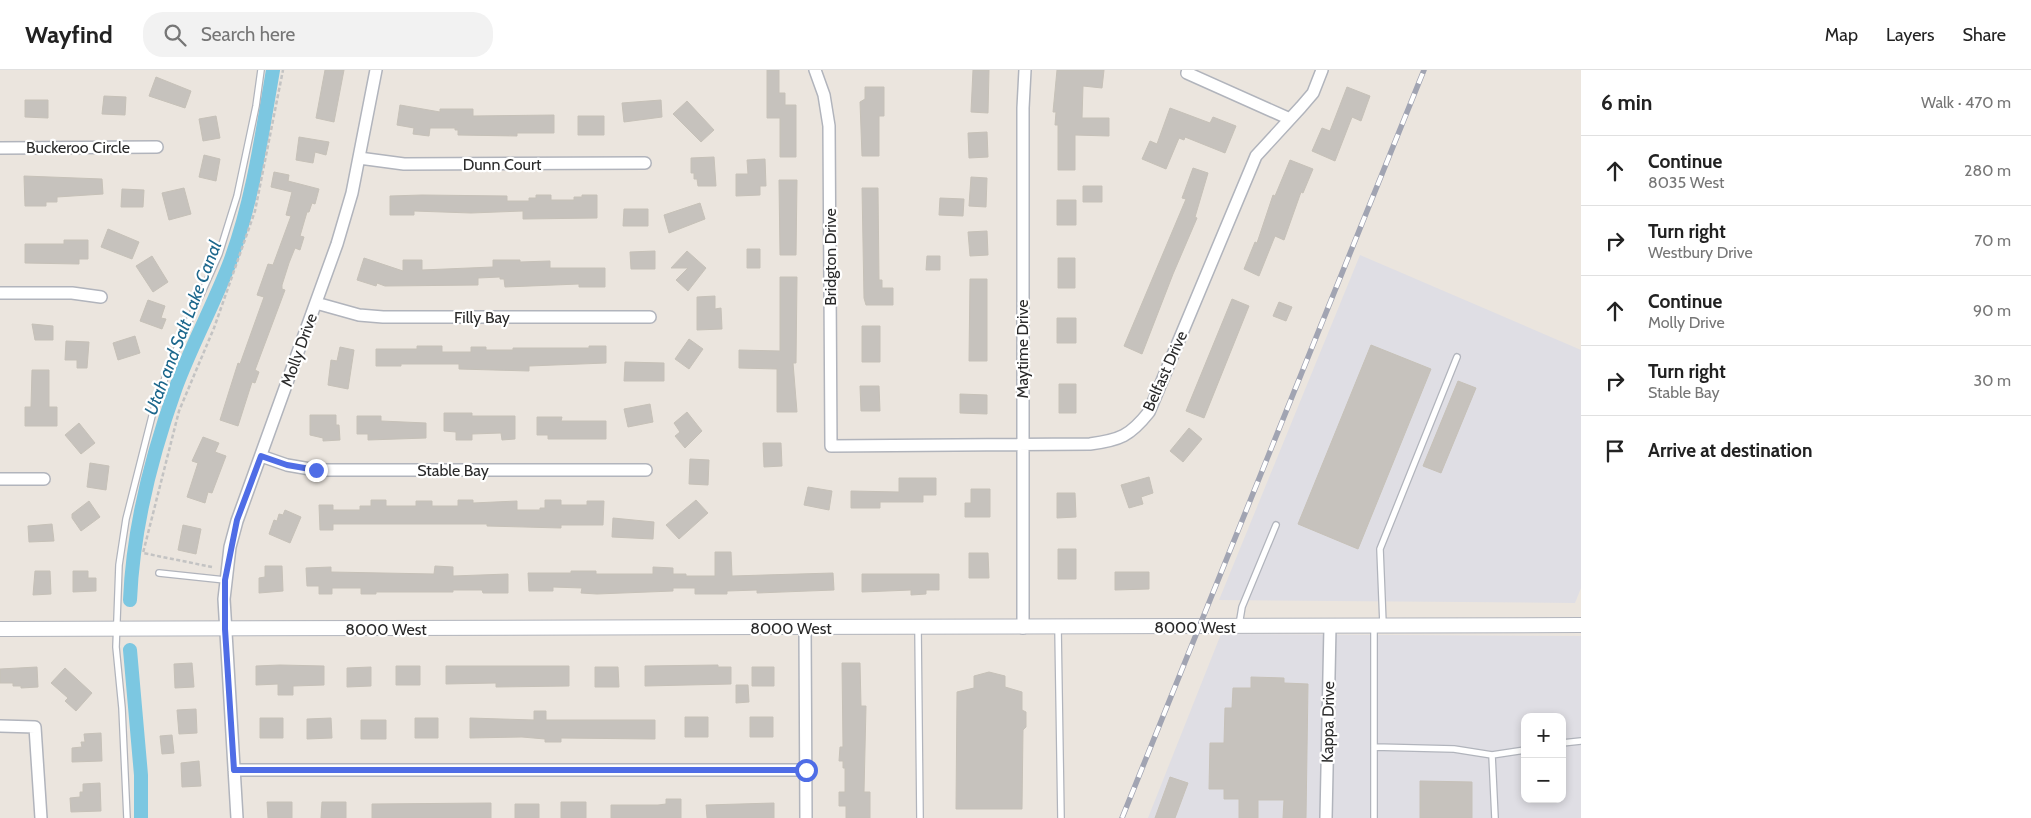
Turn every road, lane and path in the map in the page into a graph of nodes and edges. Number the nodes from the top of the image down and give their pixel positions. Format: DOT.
graph roads {
  1 [pos="261,70"];
  2 [pos="283,70"];
  3 [pos="376,70"];
  4 [pos="815,70"];
  5 [pos="1025,70"];
  6 [pos="1188,70"];
  7 [pos="1322,70"];
  8 [pos="1290,119"];
  9 [pos="157,147"];
  10 [pos="0,148"];
  11 [pos="359,158"];
  12 [pos="645,163"];
  13 [pos="0,293"];
  14 [pos="101,297"];
  15 [pos="316,303"];
  16 [pos="650,317"];
  17 [pos="1458,357"];
  18 [pos="1022,445"];
  19 [pos="831,446"];
  20 [pos="261,456"];
  21 [pos="646,470"];
  22 [pos="0,479"];
  23 [pos="44,479"];
  24 [pos="1276,525"];
  25 [pos="212,567"];
  26 [pos="159,573"];
  27 [pos="225,580"];
  28 [pos="1581,625"];
  29 [pos="1330,626"];
  30 [pos="1378,626"];
  31 [pos="1239,627"];
  32 [pos="0,628"];
  33 [pos="116,628"];
  34 [pos="805,628"];
  35 [pos="918,628"];
  36 [pos="1023,628"];
  37 [pos="1058,628"];
  38 [pos="225,629"];
  39 [pos="0,726"];
  40 [pos="1581,742"];
  41 [pos="1566,743"];
  42 [pos="1374,748"];
  43 [pos="1521,751"];
  44 [pos="1492,755"];
  45 [pos="234,770"];
  46 [pos="806,770"];
  47 [pos="41,818"];
  48 [pos="127,818"];
  49 [pos="237,818"];
  50 [pos="806,818"];
  51 [pos="920,818"];
  52 [pos="1061,818"];
  53 [pos="1326,818"];
  54 [pos="1374,818"];
  55 [pos="1495,818"];
  1 -- 33 [label="lane"];
  2 -- 25 [label="path"];
  3 -- 11 [label="street, Molly Drive"];
  4 -- 19 [label="street, Bridgton Drive"];
  5 -- 18 [label="street, Maytime Drive"];
  6 -- 8 [label="street"];
  7 -- 8 [label="street, Belfast Drive"];
  8 -- 18 [label="street, Belfast Drive"];
  9 -- 10 [label="street, Buckeroo Circle"];
  11 -- 12 [label="street, Dunn Court"];
  11 -- 15 [label="street, Molly Drive"];
  13 -- 14 [label="street"];
  15 -- 16 [label="street, Filly Bay"];
  15 -- 20 [label="street, Molly Drive"];
  17 -- 30 [label="lane"];
  18 -- 19 [label="street, Belfast Drive"];
  18 -- 36 [label="street, Maytime Drive"];
  20 -- 21 [label="street, Stable Bay"];
  20 -- 27 [label="street, Molly Drive"];
  22 -- 23 [label="street"];
  24 -- 31 [label="lane"];
  26 -- 27 [label="lane"];
  27 -- 38 [label="street, Molly Drive"];
  28 -- 30 [label="street, 8000 West"];
  29 -- 30 [label="street, 8000 West"];
  29 -- 31 [label="street, 8000 West"];
  29 -- 53 [label="street, Kappa Drive"];
  30 -- 42 [label="lane"];
  31 -- 37 [label="street, 8000 West"];
  32 -- 33 [label="street, 8000 West"];
  33 -- 38 [label="street, 8000 West"];
  33 -- 48 [label="lane"];
  34 -- 35 [label="street, 8000 West"];
  34 -- 38 [label="street, 8000 West"];
  34 -- 46 [label="street"];
  35 -- 36 [label="street, 8000 West"];
  35 -- 51 [label="lane"];
  36 -- 37 [label="street, 8000 West"];
  37 -- 52 [label="lane"];
  38 -- 45 [label="street, Molly Drive"];
  39 -- 47 [label="street"];
  40 -- 41 [label="lane"];
  42 -- 44 [label="lane"];
  42 -- 54 [label="lane"];
  43 -- 44 [label="lane"];
  44 -- 55 [label="lane"];
  45 -- 46 [label="street"];
  45 -- 49 [label="street, Molly Drive"];
  46 -- 50 [label="street"];
}
